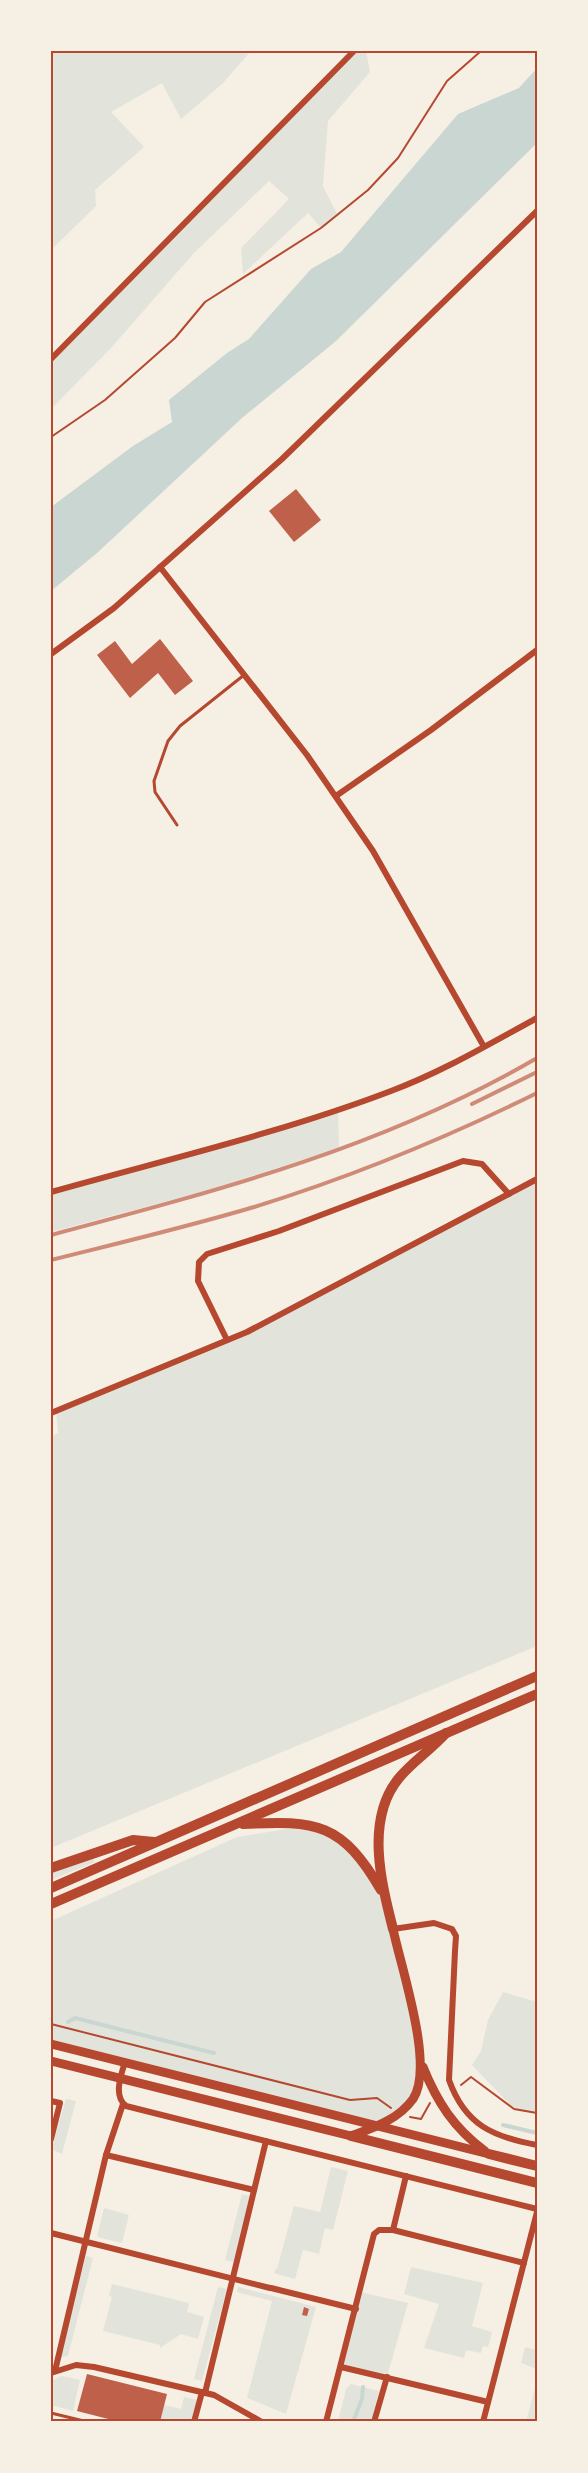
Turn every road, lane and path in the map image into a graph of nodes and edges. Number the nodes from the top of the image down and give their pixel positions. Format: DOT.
graph roads {
  1 [pos="354,51"];
  2 [pos="481,51"];
  3 [pos="537,211"];
  4 [pos="51,359"];
  5 [pos="51,437"];
  6 [pos="160,567"];
  7 [pos="537,650"];
  8 [pos="51,654"];
  9 [pos="244,675"];
  10 [pos="336,796"];
  11 [pos="177,825"];
  12 [pos="537,1018"];
  13 [pos="483,1045"];
  14 [pos="537,1179"];
  15 [pos="51,1192"];
  16 [pos="509,1194"];
  17 [pos="227,1341"];
  18 [pos="51,1413"];
  19 [pos="537,1676"];
  20 [pos="537,1694"];
  21 [pos="448,1731"];
  22 [pos="234,1825"];
  23 [pos="154,1842"];
  24 [pos="51,1868"];
  25 [pos="51,1888"];
  26 [pos="384,1896"];
  27 [pos="51,1904"];
  28 [pos="393,1929"];
  29 [pos="51,2024"];
  30 [pos="51,2044"];
  31 [pos="51,2061"];
  32 [pos="124,2062"];
  33 [pos="422,2063"];
  34 [pos="120,2078"];
  35 [pos="453,2091"];
  36 [pos="437,2099"];
  37 [pos="51,2101"];
  38 [pos="123,2104"];
  39 [pos="400,2113"];
  40 [pos="537,2113"];
  41 [pos="378,2126"];
  42 [pos="351,2136"];
  43 [pos="51,2139"];
  44 [pos="266,2141"];
  45 [pos="537,2145"];
  46 [pos="489,2154"];
  47 [pos="106,2155"];
  48 [pos="537,2166"];
  49 [pos="406,2176"];
  50 [pos="537,2183"];
  51 [pos="254,2190"];
  52 [pos="537,2210"];
  53 [pos="393,2230"];
  54 [pos="51,2233"];
  55 [pos="86,2242"];
  56 [pos="524,2263"];
  57 [pos="232,2279"];
  58 [pos="356,2309"];
  59 [pos="341,2367"];
  60 [pos="53,2372"];
  61 [pos="387,2377"];
  62 [pos="203,2393"];
  63 [pos="489,2402"];
  64 [pos="51,2413"];
  65 [pos="88,2422"];
  66 [pos="194,2422"];
  67 [pos="262,2422"];
  68 [pos="326,2422"];
  69 [pos="375,2422"];
  70 [pos="483,2422"];
  1 -- 4 [label="street"];
  2 -- 5 [label="path"];
  3 -- 6 [label="street"];
  6 -- 8 [label="street"];
  6 -- 9 [label="street"];
  7 -- 10 [label="street"];
  9 -- 10 [label="street"];
  9 -- 11 [label="lane"];
  10 -- 13 [label="street"];
  12 -- 13 [label="street"];
  13 -- 15 [label="street"];
  14 -- 16 [label="street"];
  16 -- 17 [label="street"];
  16 -- 17 [label="street"];
  17 -- 18 [label="street"];
  19 -- 23 [label="highway"];
  20 -- 21 [label="highway"];
  21 -- 22 [label="highway"];
  21 -- 26 [label="highway"];
  22 -- 26 [label="highway"];
  22 -- 27 [label="highway"];
  23 -- 24 [label="highway"];
  23 -- 25 [label="highway"];
  26 -- 28 [label="highway"];
  28 -- 33 [label="main road"];
  28 -- 35 [label="street"];
  29 -- 39 [label="path"];
  30 -- 32 [label="main road"];
  31 -- 34 [label="main road"];
  32 -- 34 [label="street"];
  32 -- 41 [label="main road"];
  33 -- 36 [label="main road"];
  33 -- 39 [label="main road"];
  34 -- 38 [label="street"];
  34 -- 42 [label="main road"];
  35 -- 40 [label="path"];
  35 -- 45 [label="street"];
  36 -- 39 [label="path"];
  36 -- 46 [label="main road"];
  37 -- 43 [label="street"];
  38 -- 44 [label="street"];
  38 -- 47 [label="street"];
  39 -- 41 [label="main road"];
  41 -- 42 [label="main road"];
  41 -- 46 [label="main road"];
  42 -- 50 [label="highway"];
  44 -- 49 [label="street"];
  44 -- 51 [label="street"];
  46 -- 48 [label="highway"];
  47 -- 51 [label="street"];
  47 -- 55 [label="street"];
  49 -- 52 [label="street"];
  49 -- 53 [label="street"];
  51 -- 57 [label="street"];
  52 -- 56 [label="street"];
  53 -- 56 [label="street"];
  53 -- 58 [label="street"];
  54 -- 55 [label="street"];
  55 -- 57 [label="street"];
  55 -- 60 [label="street"];
  56 -- 63 [label="street"];
  57 -- 58 [label="street"];
  57 -- 62 [label="street"];
  58 -- 59 [label="street"];
  59 -- 61 [label="street"];
  59 -- 68 [label="street"];
  60 -- 62 [label="street"];
  61 -- 63 [label="street"];
  61 -- 69 [label="street"];
  62 -- 66 [label="street"];
  62 -- 67 [label="street"];
  63 -- 70 [label="street"];
  64 -- 65 [label="lane"];
}
